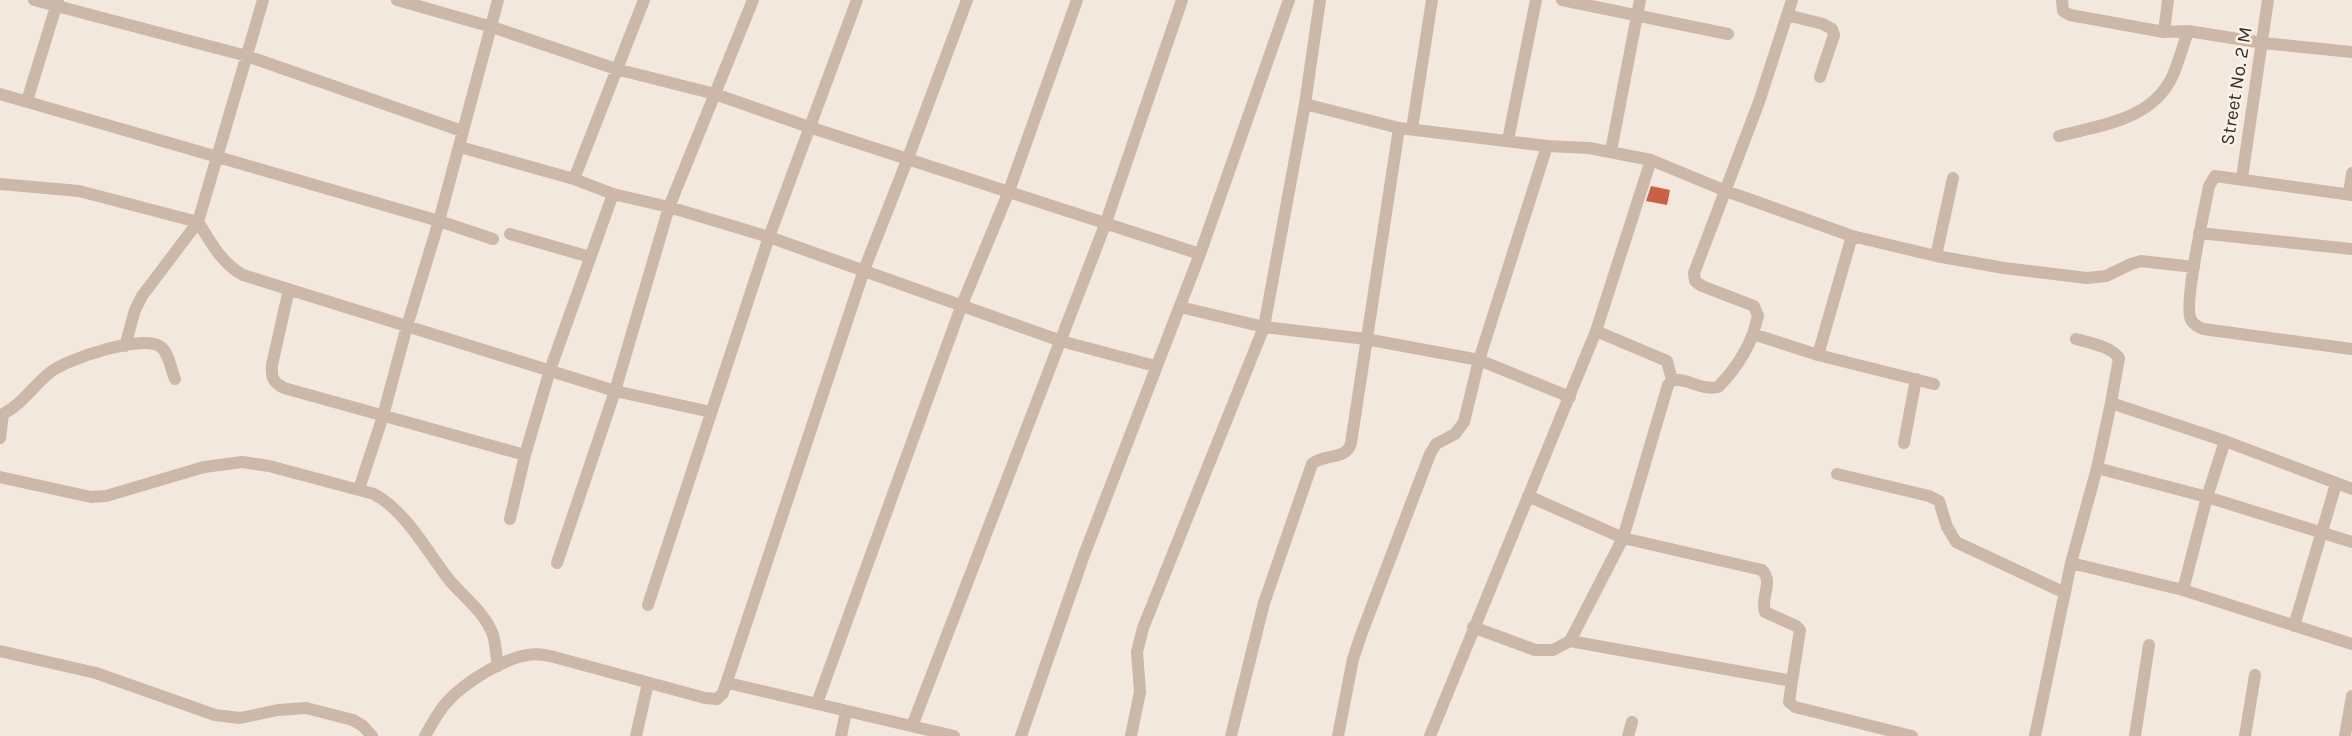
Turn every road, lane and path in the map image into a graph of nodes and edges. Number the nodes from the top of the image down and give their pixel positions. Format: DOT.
graph roads {
  1 [pos="34,0"];
  2 [pos="263,0"];
  3 [pos="398,0"];
  4 [pos="498,0"];
  5 [pos="644,0"];
  6 [pos="753,0"];
  7 [pos="857,0"];
  8 [pos="967,0"];
  9 [pos="1077,0"];
  10 [pos="1182,0"];
  11 [pos="1289,0"];
  12 [pos="1320,0"];
  13 [pos="1432,0"];
  14 [pos="1536,0"];
  15 [pos="1562,0"];
  16 [pos="1640,0"];
  17 [pos="1792,0"];
  18 [pos="2062,0"];
  19 [pos="2168,0"];
  20 [pos="2268,0"];
  21 [pos="57,3"];
  22 [pos="1638,15"];
  23 [pos="1786,15"];
  24 [pos="492,28"];
  25 [pos="2188,31"];
  26 [pos="2164,32"];
  27 [pos="1728,34"];
  28 [pos="2263,43"];
  29 [pos="2352,52"];
  30 [pos="247,56"];
  31 [pos="616,69"];
  32 [pos="1820,77"];
  33 [pos="0,94"];
  34 [pos="715,94"];
  35 [pos="27,101"];
  36 [pos="1305,104"];
  37 [pos="809,127"];
  38 [pos="1405,129"];
  39 [pos="462,132"];
  40 [pos="2059,136"];
  41 [pos="1508,140"];
  42 [pos="1547,146"];
  43 [pos="460,147"];
  44 [pos="1611,152"];
  45 [pos="216,156"];
  46 [pos="908,158"];
  47 [pos="1651,160"];
  48 [pos="2352,173"];
  49 [pos="1953,178"];
  50 [pos="2242,178"];
  51 [pos="574,179"];
  52 [pos="0,184"];
  53 [pos="1009,191"];
  54 [pos="1726,191"];
  55 [pos="613,194"];
  56 [pos="2351,194"];
  57 [pos="669,207"];
  58 [pos="439,221"];
  59 [pos="198,222"];
  60 [pos="1106,225"];
  61 [pos="2200,233"];
  62 [pos="510,234"];
  63 [pos="1852,236"];
  64 [pos="769,237"];
  65 [pos="493,240"];
  66 [pos="2352,249"];
  67 [pos="1200,254"];
  68 [pos="1936,256"];
  69 [pos="590,257"];
  70 [pos="2194,267"];
  71 [pos="864,270"];
  72 [pos="289,290"];
  73 [pos="961,307"];
  74 [pos="1180,307"];
  75 [pos="407,326"];
  76 [pos="1264,327"];
  77 [pos="1596,331"];
  78 [pos="1753,334"];
  79 [pos="1366,339"];
  80 [pos="2076,339"];
  81 [pos="1062,341"];
  82 [pos="125,346"];
  83 [pos="2352,349"];
  84 [pos="1818,355"];
  85 [pos="1479,360"];
  86 [pos="1155,366"];
  87 [pos="550,370"];
  88 [pos="175,379"];
  89 [pos="1916,379"];
  90 [pos="1672,380"];
  91 [pos="1934,384"];
  92 [pos="615,391"];
  93 [pos="1570,397"];
  94 [pos="2111,403"];
  95 [pos="710,412"];
  96 [pos="2,414"];
  97 [pos="384,416"];
  98 [pos="0,438"];
  99 [pos="2225,441"];
  100 [pos="1904,443"];
  101 [pos="525,455"];
  102 [pos="2097,468"];
  103 [pos="1837,474"];
  104 [pos="0,477"];
  105 [pos="2336,484"];
  106 [pos="359,489"];
  107 [pos="2352,489"];
  108 [pos="1528,496"];
  109 [pos="2207,497"];
  110 [pos="510,519"];
  111 [pos="2321,532"];
  112 [pos="1623,538"];
  113 [pos="2352,542"];
  114 [pos="557,563"];
  115 [pos="2071,563"];
  116 [pos="2183,590"];
  117 [pos="2065,593"];
  118 [pos="648,605"];
  119 [pos="2294,626"];
  120 [pos="1473,627"];
  121 [pos="1570,641"];
  122 [pos="2352,644"];
  123 [pos="2148,645"];
  124 [pos="0,651"];
  125 [pos="498,666"];
  126 [pos="2255,675"];
  127 [pos="1792,681"];
  128 [pos="648,683"];
  129 [pos="728,683"];
  130 [pos="2352,696"];
  131 [pos="817,703"];
  132 [pos="846,712"];
  133 [pos="1632,722"];
  134 [pos="912,726"];
  135 [pos="372,736"];
  136 [pos="424,736"];
  137 [pos="636,736"];
  138 [pos="841,736"];
  139 [pos="954,736"];
  140 [pos="1021,736"];
  141 [pos="1131,736"];
  142 [pos="1231,736"];
  143 [pos="1338,736"];
  144 [pos="1430,736"];
  145 [pos="1628,736"];
  146 [pos="1912,736"];
  147 [pos="2035,736"];
  148 [pos="2135,736"];
  149 [pos="2245,736"];
  150 [pos="2345,736"];
  1 -- 21 [label="street"];
  2 -- 30 [label="street"];
  3 -- 24 [label="street"];
  4 -- 24 [label="street"];
  5 -- 31 [label="street"];
  6 -- 34 [label="street"];
  7 -- 37 [label="street"];
  8 -- 46 [label="street"];
  9 -- 53 [label="street"];
  10 -- 60 [label="street"];
  11 -- 67 [label="street"];
  12 -- 36 [label="street"];
  13 -- 38 [label="street"];
  14 -- 41 [label="street"];
  15 -- 22 [label="street"];
  16 -- 22 [label="street"];
  17 -- 23 [label="street"];
  18 -- 26 [label="street"];
  19 -- 26 [label="street"];
  20 -- 28 [label="street, Street No. 2 M"];
  21 -- 30 [label="street"];
  21 -- 35 [label="street"];
  22 -- 27 [label="street"];
  22 -- 44 [label="street"];
  23 -- 32 [label="street"];
  23 -- 54 [label="street"];
  24 -- 31 [label="street"];
  24 -- 39 [label="street"];
  25 -- 26 [label="street"];
  25 -- 28 [label="street"];
  25 -- 40 [label="street"];
  28 -- 29 [label="street"];
  28 -- 50 [label="street, Street No. 2 M"];
  30 -- 39 [label="street"];
  30 -- 45 [label="street"];
  31 -- 34 [label="street"];
  31 -- 51 [label="street"];
  33 -- 35 [label="street"];
  34 -- 37 [label="street"];
  34 -- 57 [label="street"];
  35 -- 45 [label="street"];
  36 -- 38 [label="street"];
  36 -- 76 [label="street"];
  37 -- 46 [label="street"];
  37 -- 64 [label="street"];
  38 -- 41 [label="street"];
  38 -- 79 [label="street"];
  39 -- 43 [label="street"];
  41 -- 42 [label="street"];
  42 -- 44 [label="street"];
  42 -- 85 [label="street"];
  43 -- 51 [label="street"];
  43 -- 58 [label="street"];
  44 -- 47 [label="street"];
  45 -- 58 [label="street"];
  45 -- 59 [label="street"];
  46 -- 53 [label="street"];
  46 -- 71 [label="street"];
  47 -- 54 [label="street"];
  47 -- 77 [label="street"];
  48 -- 56 [label="street"];
  49 -- 68 [label="street"];
  50 -- 56 [label="street"];
  50 -- 61 [label="street"];
  51 -- 55 [label="street"];
  52 -- 59 [label="street"];
  53 -- 60 [label="street"];
  53 -- 73 [label="street"];
  54 -- 63 [label="street"];
  54 -- 78 [label="street"];
  55 -- 57 [label="street"];
  55 -- 69 [label="street"];
  57 -- 64 [label="street"];
  57 -- 92 [label="street"];
  58 -- 65 [label="street"];
  58 -- 75 [label="street"];
  59 -- 72 [label="street"];
  59 -- 82 [label="street"];
  60 -- 67 [label="street"];
  60 -- 81 [label="street"];
  61 -- 66 [label="street"];
  61 -- 70 [label="street"];
  62 -- 69 [label="street"];
  63 -- 68 [label="street"];
  63 -- 84 [label="street"];
  64 -- 71 [label="street"];
  64 -- 95 [label="street"];
  67 -- 74 [label="street"];
  68 -- 70 [label="street"];
  69 -- 87 [label="street"];
  70 -- 83 [label="street"];
  71 -- 73 [label="street"];
  71 -- 129 [label="street"];
  72 -- 75 [label="street"];
  72 -- 97 [label="street"];
  73 -- 81 [label="street"];
  73 -- 131 [label="street"];
  74 -- 76 [label="street"];
  74 -- 86 [label="street"];
  75 -- 87 [label="street"];
  75 -- 97 [label="street"];
  76 -- 79 [label="street"];
  76 -- 141 [label="street"];
  77 -- 90 [label="street"];
  77 -- 93 [label="street"];
  78 -- 84 [label="street"];
  78 -- 90 [label="street"];
  79 -- 85 [label="street"];
  79 -- 142 [label="street"];
  80 -- 94 [label="street"];
  81 -- 86 [label="street"];
  81 -- 134 [label="street"];
  82 -- 88 [label="street"];
  82 -- 96 [label="street"];
  84 -- 89 [label="street"];
  85 -- 93 [label="street"];
  85 -- 143 [label="street"];
  86 -- 140 [label="street"];
  87 -- 92 [label="street"];
  87 -- 101 [label="street"];
  89 -- 91 [label="street"];
  89 -- 100 [label="street"];
  90 -- 112 [label="street"];
  92 -- 95 [label="street"];
  92 -- 114 [label="street"];
  93 -- 108 [label="street"];
  94 -- 99 [label="street"];
  94 -- 102 [label="street"];
  95 -- 118 [label="street"];
  96 -- 98 [label="street"];
  97 -- 101 [label="street"];
  97 -- 106 [label="street"];
  99 -- 105 [label="street"];
  99 -- 109 [label="street"];
  101 -- 110 [label="street"];
  102 -- 109 [label="street"];
  102 -- 115 [label="street"];
  103 -- 117 [label="street"];
  104 -- 106 [label="street"];
  105 -- 107 [label="street"];
  105 -- 111 [label="street"];
  106 -- 125 [label="street"];
  108 -- 112 [label="street"];
  108 -- 120 [label="street"];
  109 -- 111 [label="street"];
  109 -- 116 [label="street"];
  111 -- 113 [label="street"];
  111 -- 119 [label="street"];
  112 -- 121 [label="street"];
  112 -- 127 [label="street"];
  115 -- 116 [label="street"];
  115 -- 117 [label="street"];
  116 -- 119 [label="street"];
  117 -- 147 [label="street"];
  119 -- 122 [label="street"];
  120 -- 121 [label="street"];
  120 -- 144 [label="street"];
  121 -- 127 [label="street"];
  123 -- 148 [label="street"];
  124 -- 135 [label="street"];
  125 -- 128 [label="street"];
  125 -- 136 [label="street"];
  126 -- 149 [label="street"];
  127 -- 146 [label="street"];
  128 -- 129 [label="street"];
  128 -- 137 [label="street"];
  129 -- 131 [label="street"];
  130 -- 150 [label="street"];
  131 -- 132 [label="street"];
  132 -- 134 [label="street"];
  132 -- 138 [label="street"];
  133 -- 145 [label="street"];
  134 -- 139 [label="street"];
}
